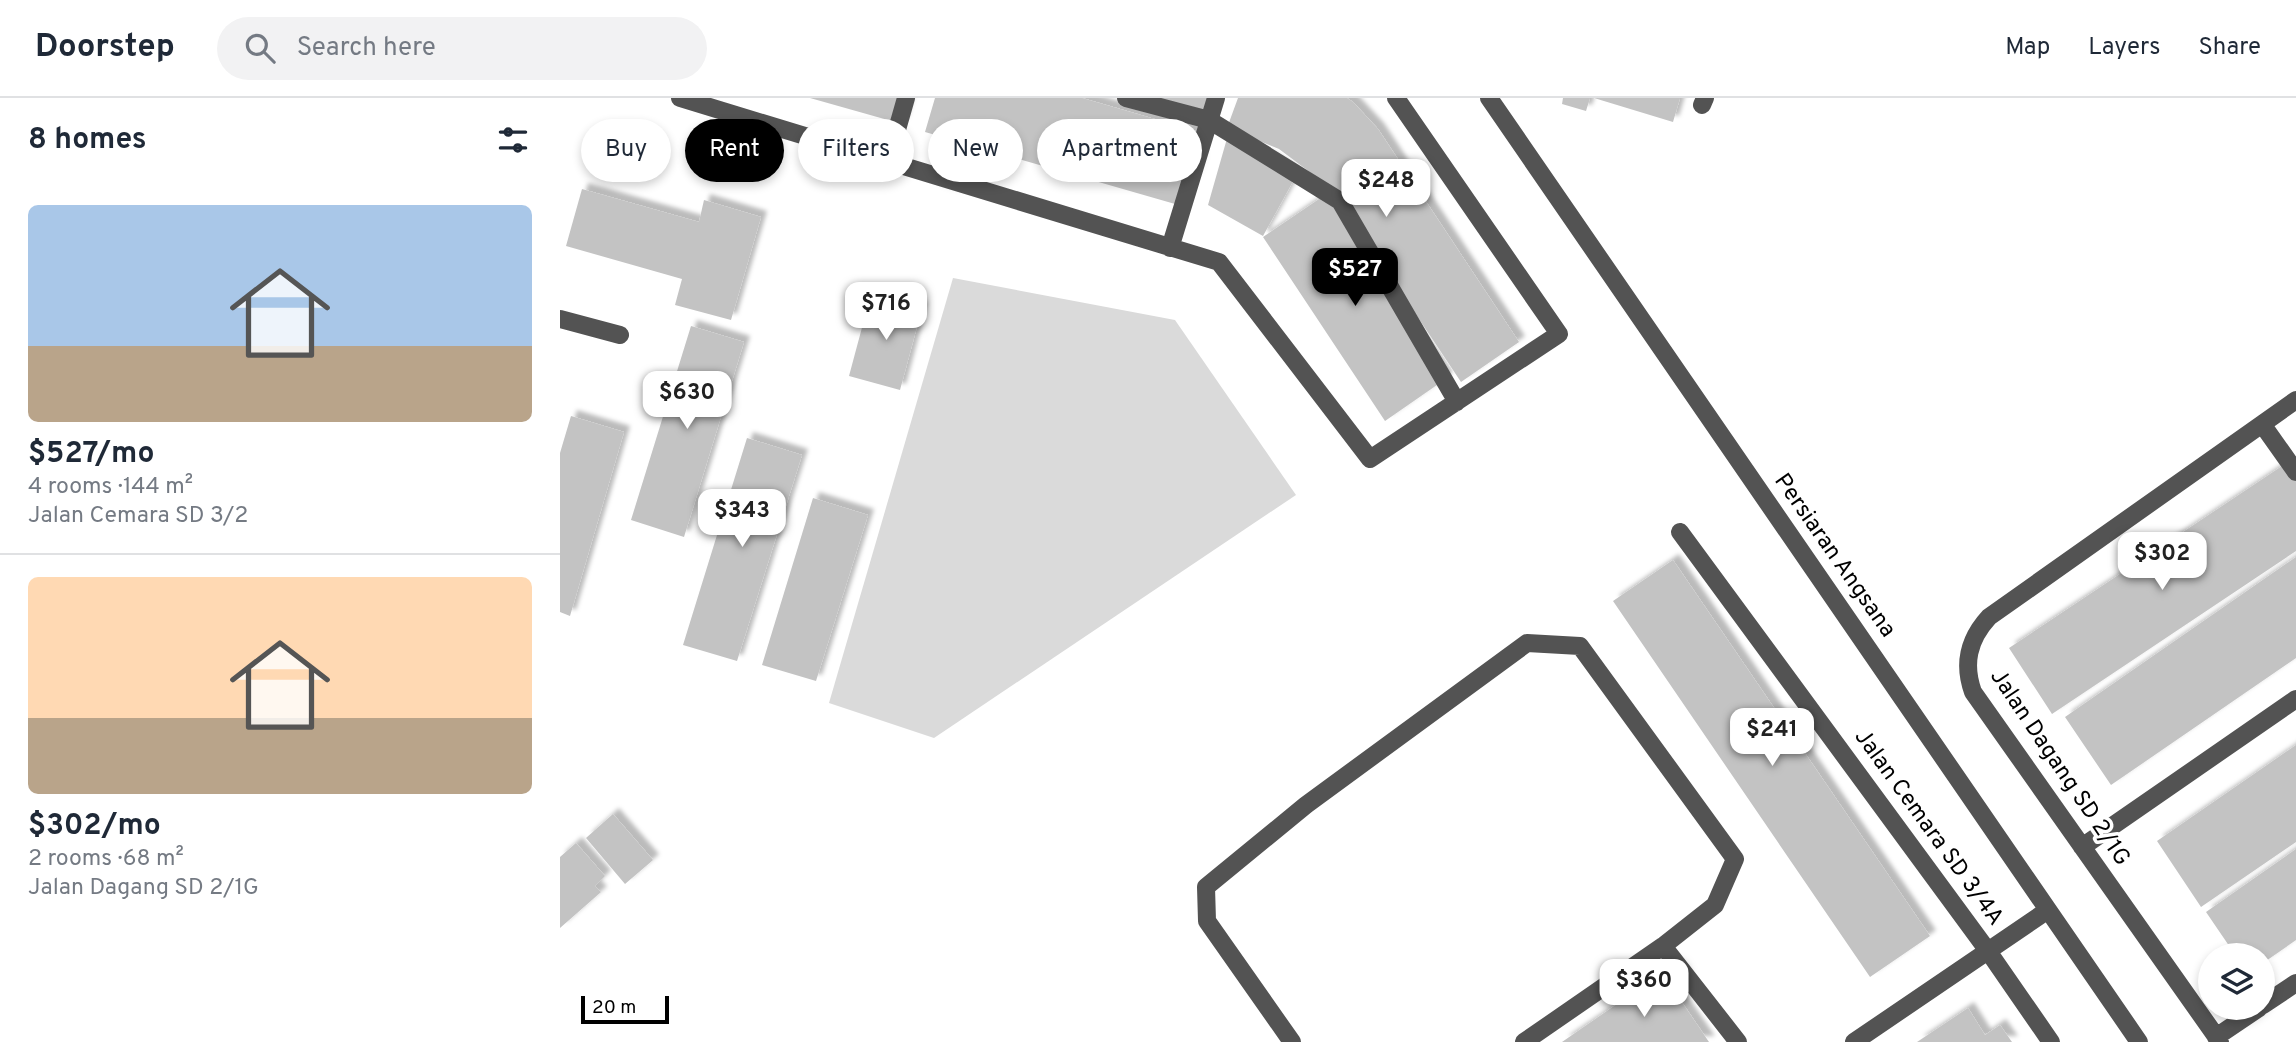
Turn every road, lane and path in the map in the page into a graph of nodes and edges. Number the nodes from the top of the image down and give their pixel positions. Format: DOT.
graph roads {
  1 [pos="680,98"];
  2 [pos="906,98"];
  3 [pos="1126,98"];
  4 [pos="1216,98"];
  5 [pos="1396,98"];
  6 [pos="1489,98"];
  7 [pos="900,119"];
  8 [pos="1209,120"];
  9 [pos="798,134"];
  10 [pos="914,169"];
  11 [pos="1170,248"];
  12 [pos="560,319"];
  13 [pos="620,335"];
  14 [pos="2296,400"];
  15 [pos="1457,402"];
  16 [pos="2262,424"];
  17 [pos="2296,472"];
  18 [pos="1680,532"];
  19 [pos="2296,699"];
  20 [pos="2081,847"];
  21 [pos="2048,910"];
  22 [pos="1663,946"];
  23 [pos="1988,951"];
  24 [pos="2296,983"];
  25 [pos="2275,997"];
  26 [pos="2244,1020"];
  27 [pos="2218,1039"];
  28 [pos="1736,1041"];
  29 [pos="1293,1042"];
  30 [pos="1524,1042"];
  31 [pos="1854,1042"];
  32 [pos="2051,1042"];
  33 [pos="2139,1042"];
  1 -- 9 [label="street"];
  2 -- 7 [label="street"];
  3 -- 8 [label="street"];
  4 -- 8 [label="street"];
  5 -- 15 [label="street"];
  6 -- 21 [label="street, Persiaran Angsana"];
  8 -- 11 [label="street"];
  8 -- 15 [label="street"];
  10 -- 11 [label="street"];
  11 -- 15 [label="street"];
  12 -- 13 [label="street"];
  14 -- 16 [label="street, Jalan Dagang SD 2/1G"];
  16 -- 17 [label="street"];
  16 -- 20 [label="street, Jalan Dagang SD 2/1G"];
  18 -- 23 [label="street, Jalan Cemara SD 3/4A"];
  19 -- 20 [label="street"];
  20 -- 27 [label="street, Jalan Dagang SD 2/1G"];
  21 -- 23 [label="street"];
  21 -- 33 [label="street, Persiaran Angsana"];
  22 -- 28 [label="street"];
  22 -- 29 [label="street"];
  22 -- 30 [label="street"];
  23 -- 31 [label="street"];
  23 -- 32 [label="street, Jalan Cemara SD 3/4A"];
  24 -- 25 [label="street"];
  26 -- 27 [label="street"];
}
